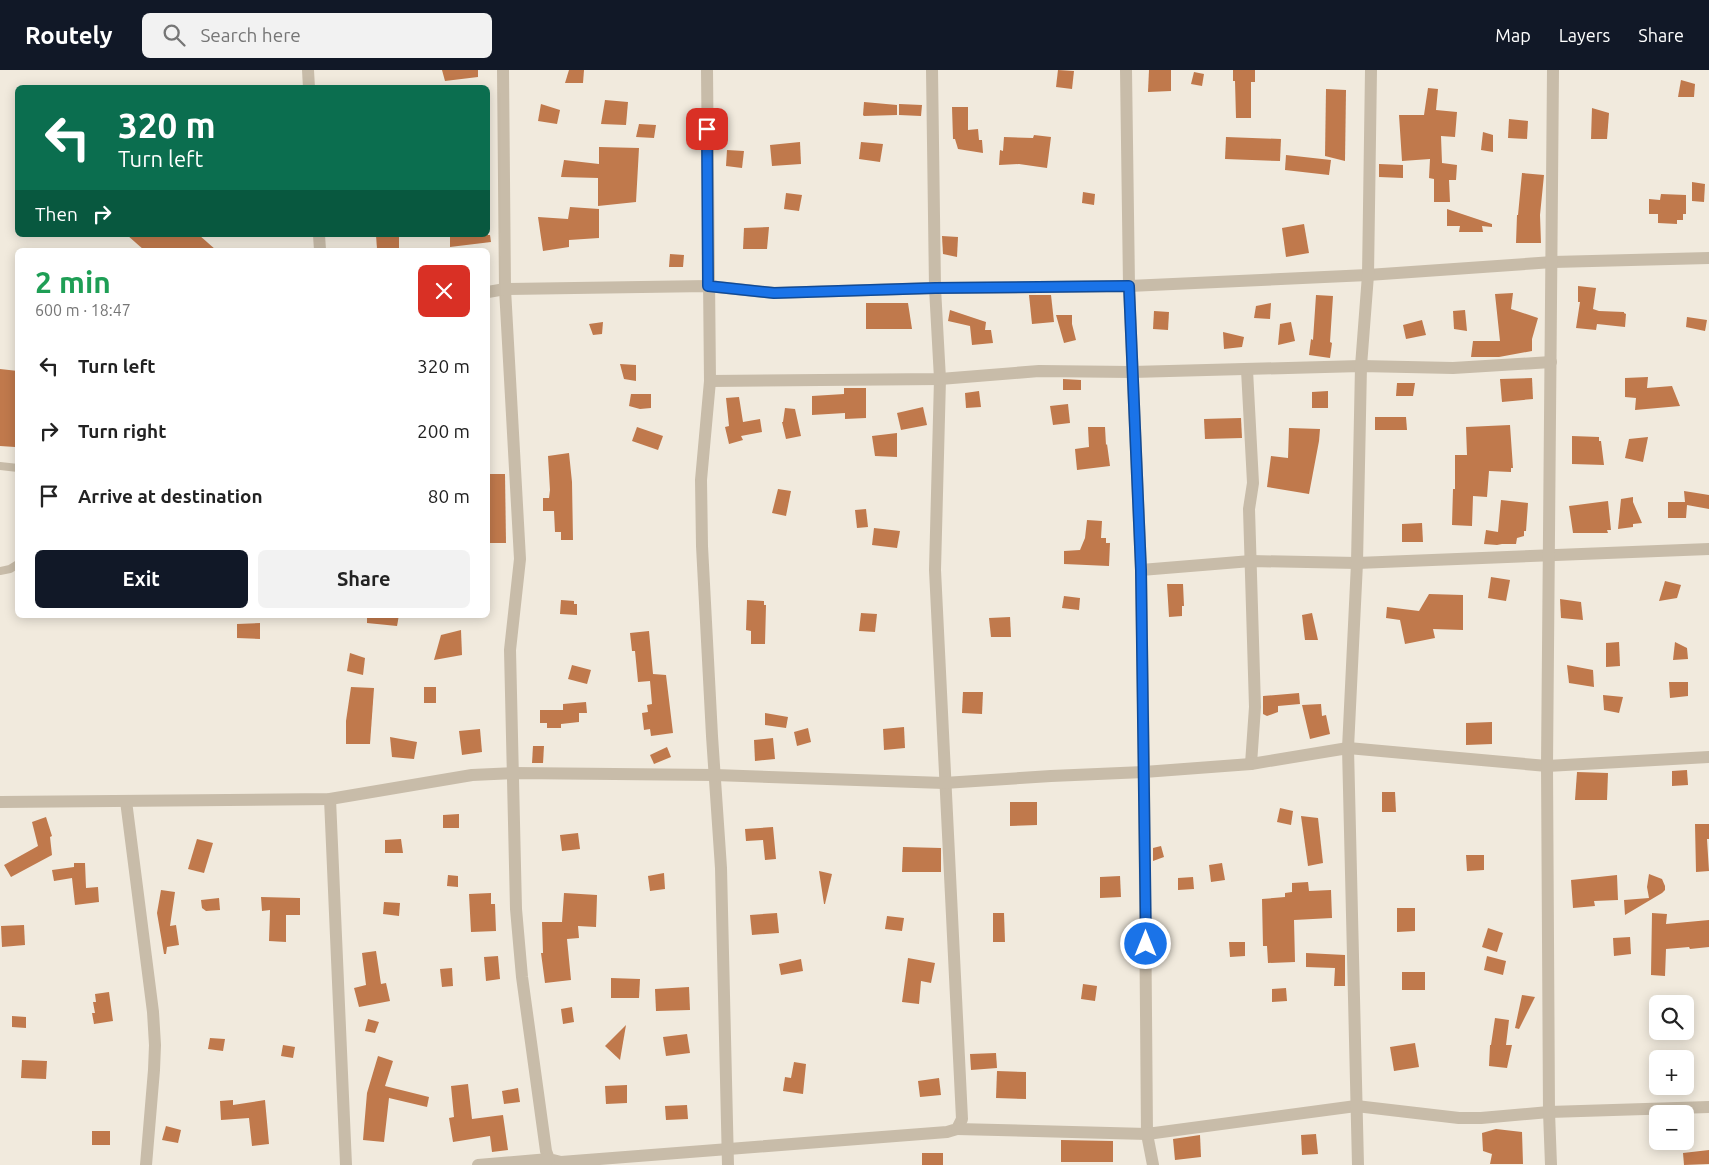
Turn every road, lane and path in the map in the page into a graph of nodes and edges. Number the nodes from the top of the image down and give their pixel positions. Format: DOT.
graph roads {
  1 [pos="308,70"];
  2 [pos="503,70"];
  3 [pos="707,70"];
  4 [pos="932,70"];
  5 [pos="1126,70"];
  6 [pos="1371,70"];
  7 [pos="1553,70"];
  8 [pos="309,85"];
  9 [pos="1709,258"];
  10 [pos="1552,262"];
  11 [pos="1368,275"];
  12 [pos="708,286"];
  13 [pos="1129,286"];
  14 [pos="935,288"];
  15 [pos="505,289"];
  16 [pos="490,292"];
  17 [pos="1551,362"];
  18 [pos="1361,366"];
  19 [pos="1247,370"];
  20 [pos="1132,372"];
  21 [pos="940,378"];
  22 [pos="710,381"];
  23 [pos="0,466"];
  24 [pos="15,468"];
  25 [pos="1709,549"];
  26 [pos="1549,556"];
  27 [pos="1250,561"];
  28 [pos="1357,563"];
  29 [pos="15,566"];
  30 [pos="1141,570"];
  31 [pos="0,571"];
  32 [pos="1348,748"];
  33 [pos="1709,757"];
  34 [pos="1251,764"];
  35 [pos="1547,766"];
  36 [pos="1144,772"];
  37 [pos="514,773"];
  38 [pos="715,776"];
  39 [pos="944,783"];
  40 [pos="330,799"];
  41 [pos="126,801"];
  42 [pos="0,802"];
  43 [pos="1356,1106"];
  44 [pos="1709,1107"];
  45 [pos="1549,1112"];
  46 [pos="957,1130"];
  47 [pos="1147,1134"];
  48 [pos="728,1150"];
  49 [pos="549,1159"];
  50 [pos="146,1165"];
  51 [pos="346,1165"];
  52 [pos="478,1165"];
  53 [pos="728,1165"];
  54 [pos="1153,1165"];
  55 [pos="1358,1165"];
  56 [pos="1551,1165"];
  1 -- 8 [label="street"];
  2 -- 15 [label="street"];
  3 -- 12 [label="street"];
  4 -- 14 [label="street"];
  5 -- 13 [label="street"];
  6 -- 11 [label="street"];
  7 -- 10 [label="street"];
  9 -- 10 [label="street"];
  10 -- 11 [label="street"];
  10 -- 17 [label="street"];
  11 -- 13 [label="street"];
  11 -- 18 [label="street"];
  12 -- 14 [label="street"];
  12 -- 15 [label="street"];
  12 -- 22 [label="street"];
  13 -- 14 [label="street"];
  13 -- 20 [label="street"];
  14 -- 21 [label="street"];
  15 -- 16 [label="street"];
  15 -- 37 [label="street"];
  17 -- 18 [label="street"];
  17 -- 26 [label="street"];
  18 -- 19 [label="street"];
  18 -- 28 [label="street"];
  19 -- 20 [label="street"];
  19 -- 27 [label="street"];
  20 -- 21 [label="street"];
  20 -- 30 [label="street"];
  21 -- 22 [label="street"];
  21 -- 39 [label="street"];
  22 -- 38 [label="street"];
  23 -- 24 [label="lane"];
  25 -- 26 [label="street"];
  26 -- 28 [label="street"];
  26 -- 35 [label="street"];
  27 -- 28 [label="street"];
  27 -- 30 [label="street"];
  27 -- 34 [label="street"];
  28 -- 32 [label="street"];
  29 -- 31 [label="lane"];
  30 -- 36 [label="street"];
  32 -- 34 [label="street"];
  32 -- 35 [label="street"];
  32 -- 43 [label="street"];
  33 -- 35 [label="street"];
  34 -- 36 [label="street"];
  35 -- 45 [label="street"];
  36 -- 39 [label="street"];
  36 -- 47 [label="street"];
  37 -- 38 [label="street"];
  37 -- 40 [label="street"];
  37 -- 49 [label="street"];
  38 -- 39 [label="street"];
  38 -- 48 [label="street"];
  39 -- 46 [label="street"];
  40 -- 41 [label="street"];
  40 -- 51 [label="street"];
  41 -- 42 [label="street"];
  41 -- 50 [label="street"];
  43 -- 45 [label="street"];
  43 -- 47 [label="street"];
  43 -- 55 [label="street"];
  44 -- 45 [label="street"];
  45 -- 56 [label="street"];
  46 -- 47 [label="street"];
  46 -- 48 [label="street"];
  47 -- 54 [label="street"];
  48 -- 49 [label="street"];
  48 -- 53 [label="street"];
  49 -- 52 [label="street"];
}
